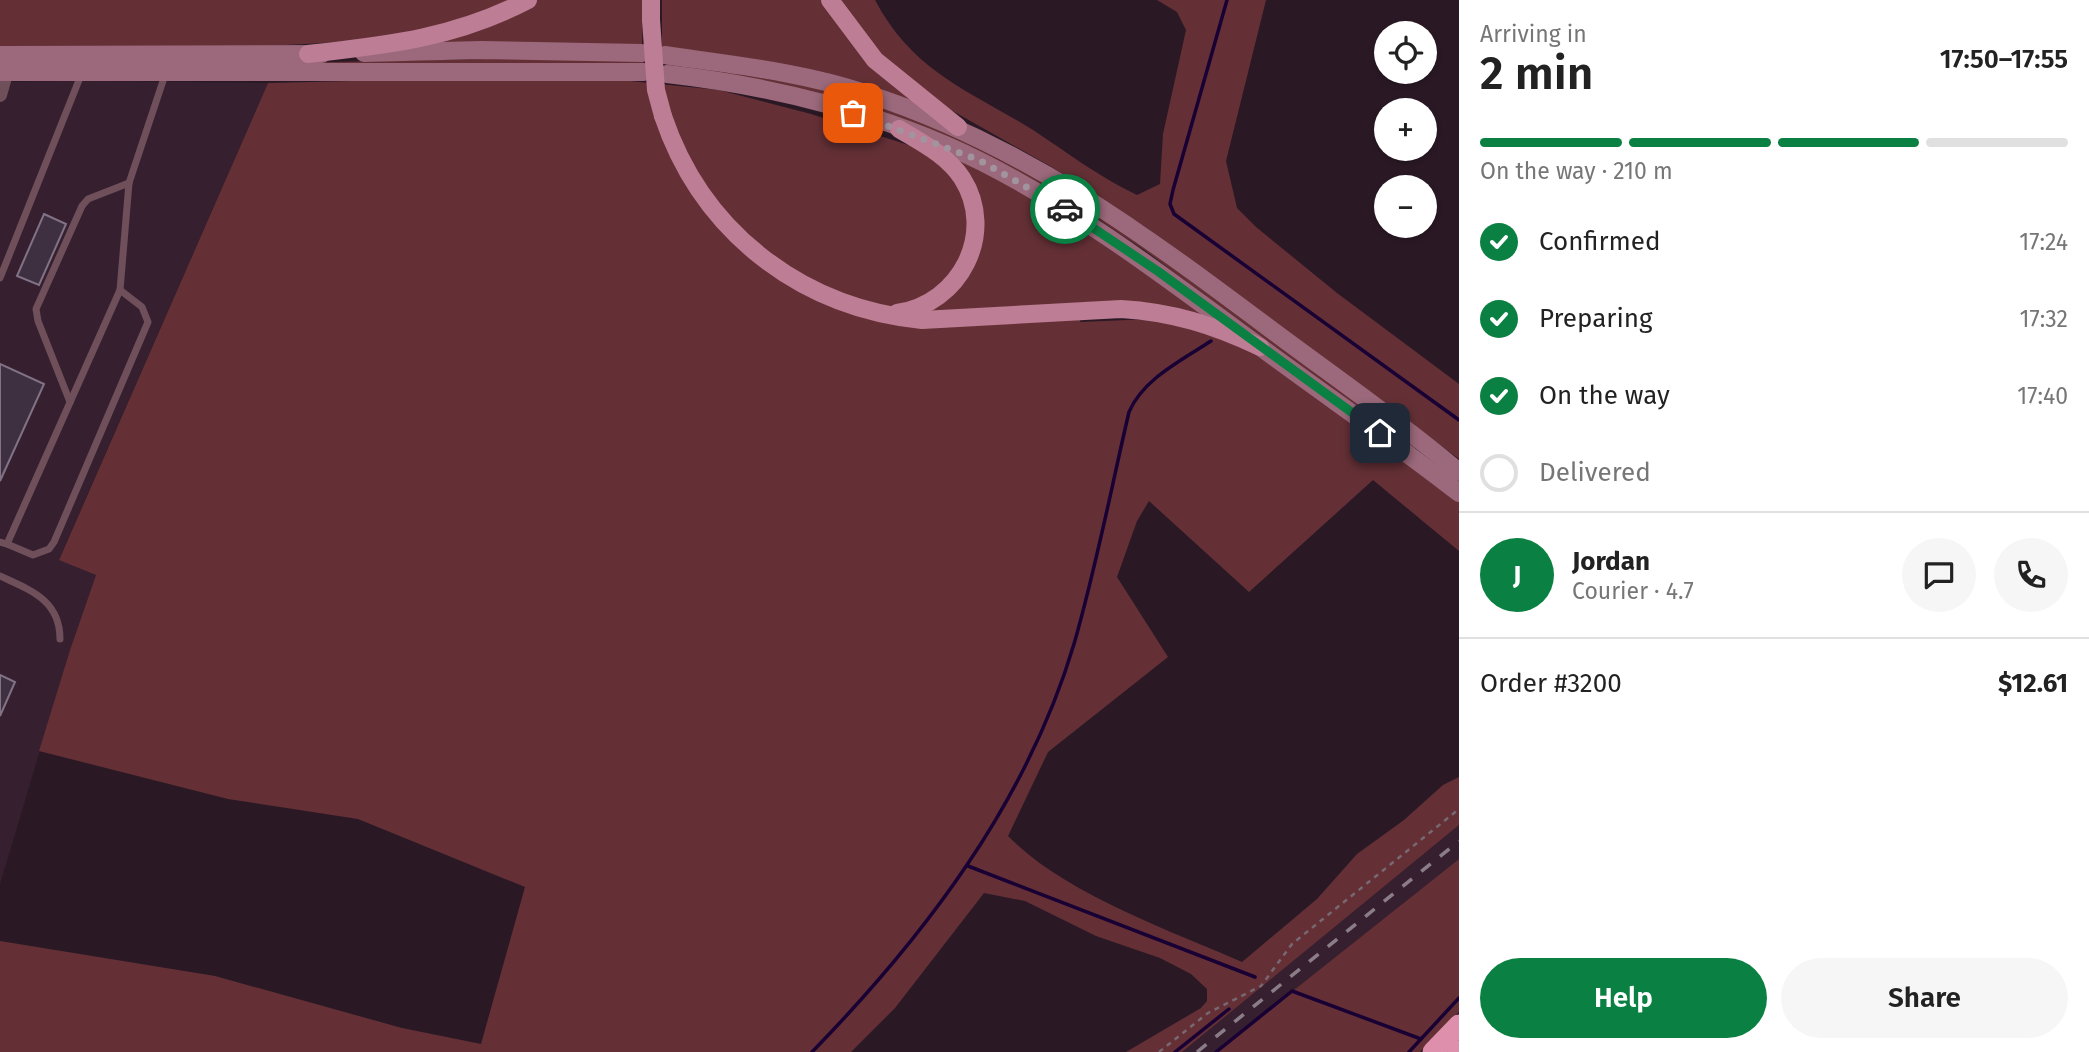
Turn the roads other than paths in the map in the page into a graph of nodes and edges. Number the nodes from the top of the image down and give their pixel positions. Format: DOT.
graph roads {
  1 [pos="528,0"];
  2 [pos="651,0"];
  3 [pos="830,0"];
  4 [pos="642,53"];
  5 [pos="308,54"];
  6 [pos="665,55"];
  7 [pos="168,56"];
  8 [pos="4,64"];
  9 [pos="82,65"];
  10 [pos="644,72"];
  11 [pos="667,74"];
  12 [pos="166,75"];
  13 [pos="0,95"];
  14 [pos="958,127"];
  15 [pos="899,129"];
  16 [pos="129,183"];
  17 [pos="0,278"];
  18 [pos="120,290"];
  19 [pos="875,313"];
  20 [pos="1260,347"];
  21 [pos="70,402"];
  22 [pos="1459,472"];
  23 [pos="1459,493"];
  24 [pos="3,543"];
  25 [pos="0,576"];
  26 [pos="60,639"];
  27 [pos="1459,1025"];
  28 [pos="1433,1052"];
  1 -- 5 [label="main road"];
  2 -- 19 [label="main road, bridge"];
  3 -- 14 [label="main road"];
  4 -- 5 [label="street"];
  5 -- 7 [label="street"];
  6 -- 14 [label="street"];
  7 -- 9 [label="street"];
  7 -- 12 [label="lane"];
  8 -- 9 [label="street"];
  8 -- 13 [label="street"];
  9 -- 12 [label="street"];
  9 -- 17 [label="lane"];
  10 -- 12 [label="street"];
  11 -- 15 [label="street"];
  12 -- 16 [label="lane"];
  14 -- 22 [label="street"];
  15 -- 19 [label="main road"];
  15 -- 20 [label="street"];
  16 -- 18 [label="lane"];
  16 -- 21 [label="lane"];
  18 -- 21 [label="lane"];
  18 -- 24 [label="lane"];
  19 -- 20 [label="main road"];
  20 -- 23 [label="street"];
  21 -- 24 [label="lane"];
  25 -- 26 [label="lane"];
  27 -- 28 [label="highway"];
}
